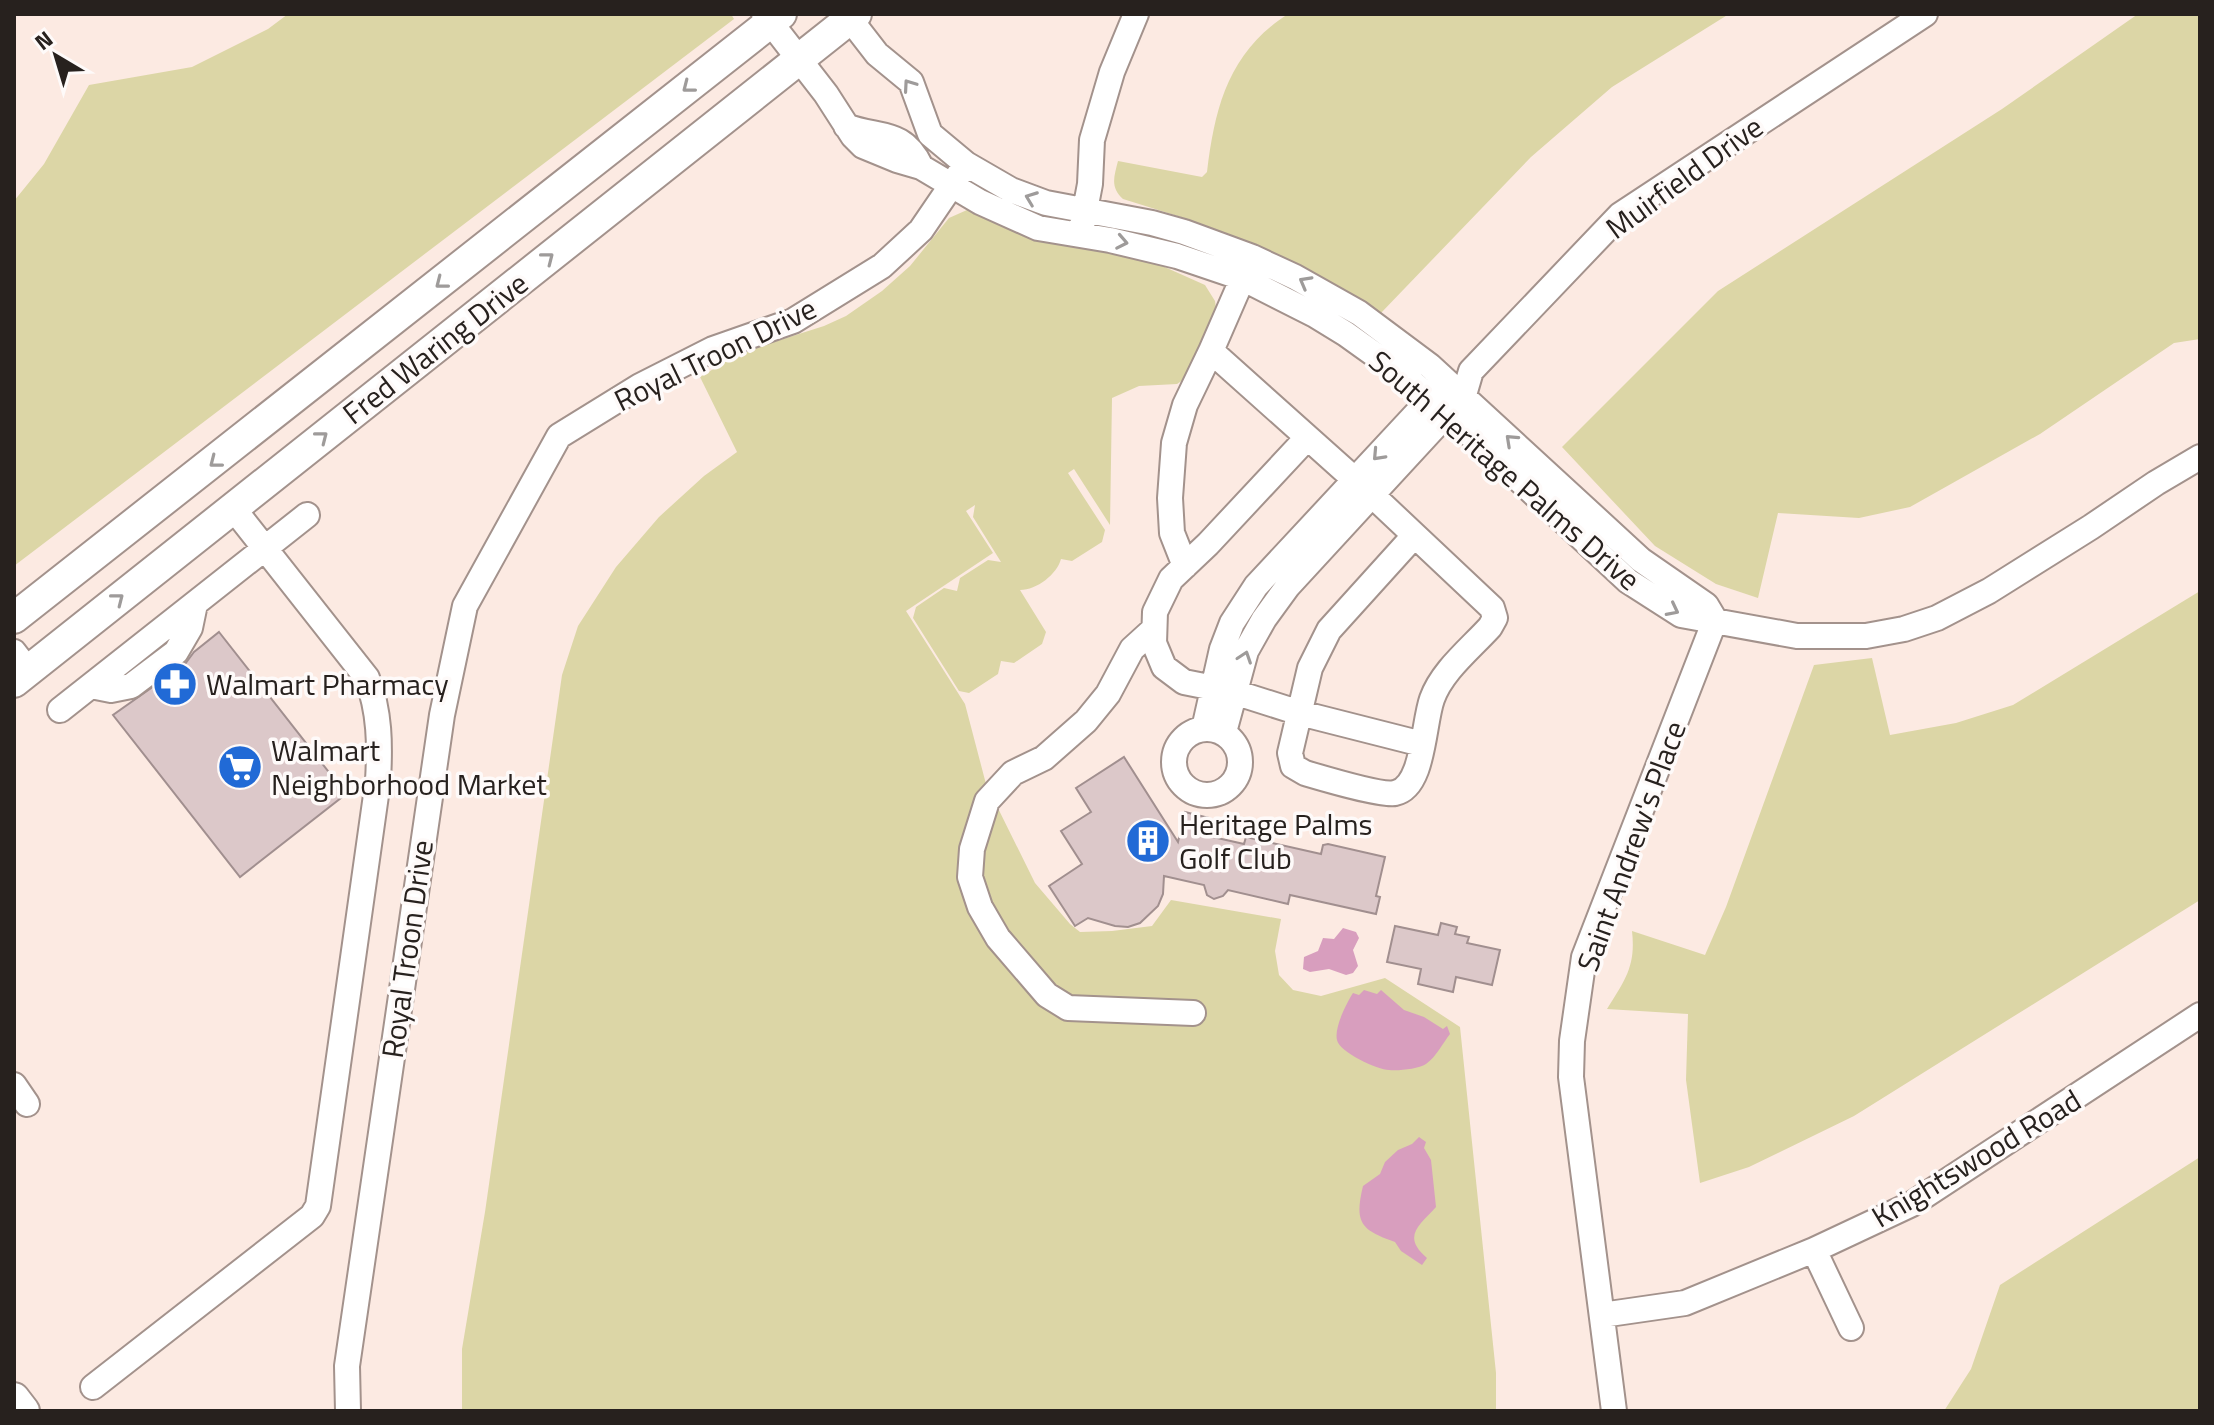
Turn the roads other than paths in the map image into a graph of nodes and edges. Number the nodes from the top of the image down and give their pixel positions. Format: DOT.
graph roads {
  1 [pos="1136,14"];
  2 [pos="1925,14"];
  3 [pos="851,16"];
  4 [pos="772,17"];
  5 [pos="799,59"];
  6 [pos="918,154"];
  7 [pos="966,164"];
  8 [pos="951,186"];
  9 [pos="1085,211"];
  10 [pos="1080,236"];
  11 [pos="1247,267"];
  12 [pos="1211,351"];
  13 [pos="1453,392"];
  14 [pos="1307,438"];
  15 [pos="2200,457"];
  16 [pos="1363,488"];
  17 [pos="233,508"];
  18 [pos="307,515"];
  19 [pos="1414,536"];
  20 [pos="266,549"];
  21 [pos="1185,566"];
  22 [pos="14,618"];
  23 [pos="1715,620"];
  24 [pos="1154,629"];
  25 [pos="19,668"];
  26 [pos="1224,690"];
  27 [pos="60,710"];
  28 [pos="1300,713"];
  29 [pos="1214,730"];
  30 [pos="1422,744"];
  31 [pos="1193,1013"];
  32 [pos="2200,1015"];
  33 [pos="1814,1250"];
  34 [pos="1602,1315"];
  35 [pos="1851,1328"];
  36 [pos="93,1387"];
  37 [pos="14,1398"];
  38 [pos="24,1411"];
  39 [pos="348,1411"];
  40 [pos="1614,1411"];
  1 -- 9 [label="street"];
  2 -- 13 [label="street, Muirfield Drive"];
  3 -- 5 [label="main road, Fred Waring Drive"];
  6 -- 3 [label="street, one-way"];
  4 -- 5 [label="street, South Heritage Palms Drive"];
  4 -- 22 [label="main road, Fred Waring Drive, one-way"];
  5 -- 6 [label="street, South Heritage Palms Drive"];
  17 -- 5 [label="main road, Fred Waring Drive, one-way"];
  6 -- 7 [label="street, South Heritage Palms Drive"];
  6 -- 8 [label="street, South Heritage Palms Drive"];
  7 -- 8 [label="street, Royal Troon Drive"];
  9 -- 7 [label="street, South Heritage Palms Drive, one-way"];
  8 -- 10 [label="street, South Heritage Palms Drive"];
  8 -- 39 [label="street, Royal Troon Drive"];
  9 -- 10 [label="street"];
  9 -- 11 [label="street, South Heritage Palms Drive"];
  10 -- 11 [label="street, South Heritage Palms Drive, one-way"];
  11 -- 12 [label="street"];
  11 -- 13 [label="street, South Heritage Palms Drive"];
  12 -- 14 [label="street"];
  12 -- 21 [label="street"];
  13 -- 16 [label="street, Muirfield Drive"];
  13 -- 23 [label="street, South Heritage Palms Drive"];
  14 -- 16 [label="street"];
  14 -- 21 [label="street"];
  15 -- 23 [label="street"];
  16 -- 19 [label="street"];
  16 -- 26 [label="street, Muirfield Drive"];
  17 -- 20 [label="street"];
  25 -- 17 [label="main road, Fred Waring Drive, one-way"];
  18 -- 20 [label="street"];
  19 -- 28 [label="street"];
  19 -- 30 [label="street"];
  20 -- 27 [label="street"];
  20 -- 36 [label="street"];
  21 -- 24 [label="street"];
  23 -- 34 [label="street, Saint Andrew's Place"];
  24 -- 26 [label="street"];
  24 -- 31 [label="street"];
  26 -- 28 [label="street"];
  26 -- 29 [label="street, Muirfield Drive"];
  28 -- 30 [label="street"];
  28 -- 30 [label="street"];
  32 -- 33 [label="street, Knightswood Road"];
  33 -- 34 [label="street, Knightswood Road"];
  33 -- 35 [label="street"];
  34 -- 40 [label="street, Saint Andrew's Place"];
  37 -- 38 [label="main road"];
}
